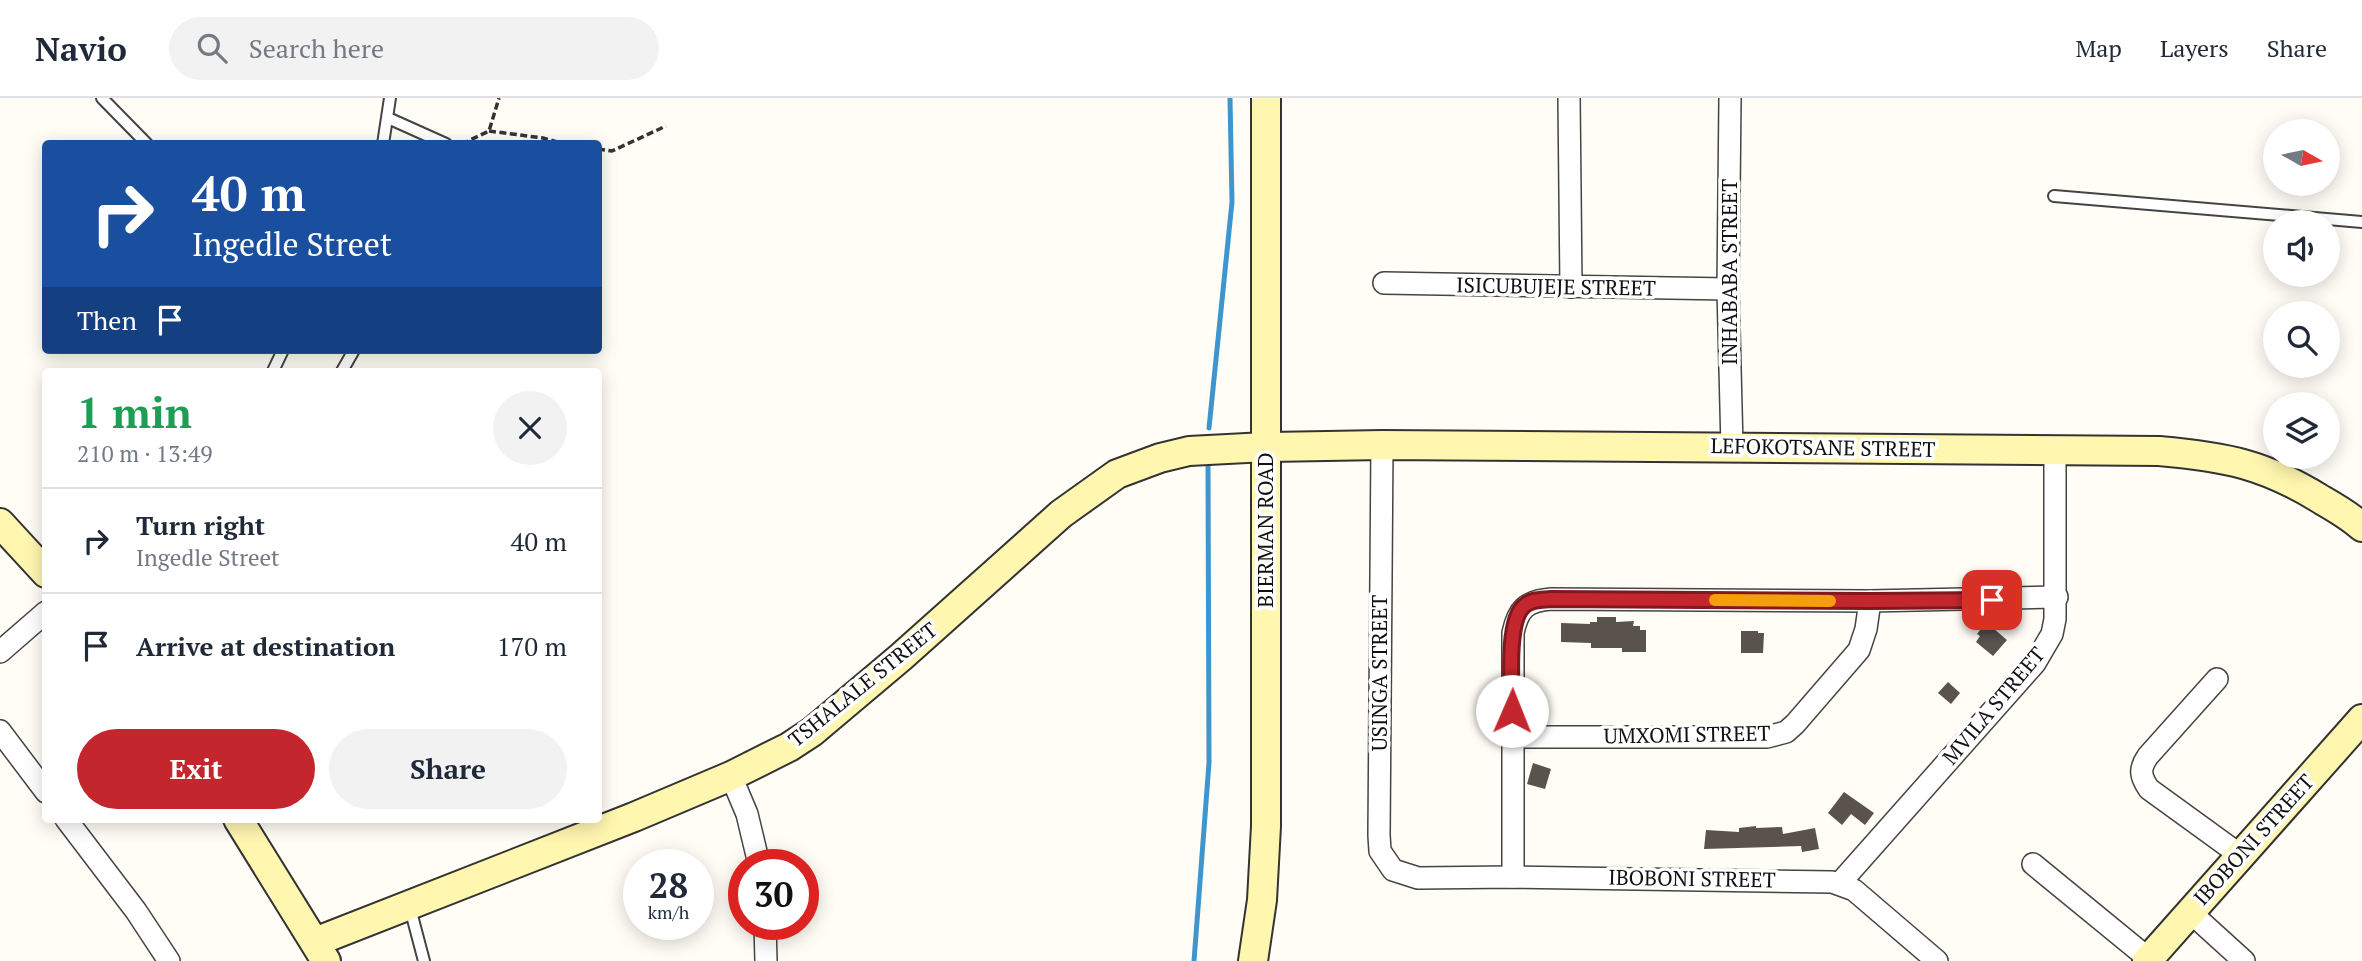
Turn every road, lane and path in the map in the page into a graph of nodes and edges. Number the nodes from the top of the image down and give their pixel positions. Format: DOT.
graph roads {
  1 [pos="102,98"];
  2 [pos="390,98"];
  3 [pos="499,98"];
  4 [pos="1266,98"];
  5 [pos="1277,98"];
  6 [pos="1569,98"];
  7 [pos="1730,98"];
  8 [pos="388,118"];
  9 [pos="666,126"];
  10 [pos="489,131"];
  11 [pos="144,140"];
  12 [pos="384,140"];
  13 [pos="437,140"];
  14 [pos="470,140"];
  15 [pos="550,140"];
  16 [pos="602,150"];
  17 [pos="2054,196"];
  18 [pos="2362,222"];
  19 [pos="1384,283"];
  20 [pos="1571,287"];
  21 [pos="1728,289"];
  22 [pos="1382,445"];
  23 [pos="1271,447"];
  24 [pos="1732,447"];
  25 [pos="2055,450"];
  26 [pos="2360,520"];
  27 [pos="0,523"];
  28 [pos="42,569"];
  29 [pos="2057,597"];
  30 [pos="1870,601"];
  31 [pos="42,615"];
  32 [pos="0,652"];
  33 [pos="2217,679"];
  34 [pos="2362,719"];
  35 [pos="0,731"];
  36 [pos="1512,737"];
  37 [pos="731,776"];
  38 [pos="42,787"];
  39 [pos="69,823"];
  40 [pos="241,823"];
  41 [pos="755,849"];
  42 [pos="2239,855"];
  43 [pos="2033,864"];
  44 [pos="1513,877"];
  45 [pos="1418,878"];
  46 [pos="1840,883"];
  47 [pos="409,905"];
  48 [pos="2190,912"];
  49 [pos="765,940"];
  50 [pos="321,951"];
  51 [pos="2148,960"];
  52 [pos="169,961"];
  53 [pos="424,961"];
  54 [pos="766,961"];
  55 [pos="1253,961"];
  56 [pos="1264,961"];
  57 [pos="1937,961"];
  58 [pos="2244,961"];
  1 -- 11 [label="lane"];
  2 -- 8 [label="lane"];
  3 -- 10 [label="path"];
  4 -- 23 [label="street, BIERMAN ROAD"];
  5 -- 23 [label="street, BIERMAN ROAD"];
  6 -- 20 [label="street"];
  7 -- 21 [label="street, INHABABA STREET"];
  8 -- 12 [label="lane"];
  8 -- 13 [label="lane"];
  9 -- 16 [label="path"];
  10 -- 14 [label="path"];
  10 -- 15 [label="path"];
  17 -- 18 [label="lane"];
  19 -- 20 [label="street, ISICUBUJEJE STREET"];
  20 -- 21 [label="street, ISICUBUJEJE STREET"];
  21 -- 24 [label="street, INHABABA STREET"];
  22 -- 23 [label="street, LEFOKOTSANE STREET"];
  22 -- 24 [label="street, LEFOKOTSANE STREET"];
  22 -- 45 [label="street, USINGA STREET"];
  23 -- 37 [label="street, TSHALALE STREET"];
  23 -- 55 [label="street, BIERMAN ROAD"];
  23 -- 56 [label="street, BIERMAN ROAD"];
  24 -- 25 [label="street, LEFOKOTSANE STREET"];
  25 -- 26 [label="street, LEFOKOTSANE STREET"];
  25 -- 29 [label="street, MVILA STREET"];
  27 -- 28 [label="street"];
  29 -- 30 [label="street"];
  29 -- 46 [label="street, MVILA STREET"];
  30 -- 36 [label="street, UMXOMI STREET"];
  30 -- 36 [label="street"];
  31 -- 32 [label="street"];
  33 -- 42 [label="street"];
  34 -- 42 [label="street, IBOBONI STREET"];
  35 -- 38 [label="street"];
  36 -- 44 [label="street"];
  37 -- 41 [label="street"];
  37 -- 47 [label="street, TSHALALE STREET"];
  39 -- 52 [label="street"];
  40 -- 50 [label="street"];
  42 -- 48 [label="street, IBOBONI STREET"];
  43 -- 51 [label="street"];
  44 -- 45 [label="street, IBOBONI STREET"];
  44 -- 46 [label="street, IBOBONI STREET"];
  46 -- 57 [label="street"];
  47 -- 50 [label="street, TSHALALE STREET"];
  47 -- 53 [label="lane"];
  48 -- 51 [label="street, IBOBONI STREET"];
  48 -- 58 [label="street"];
  49 -- 54 [label="street"];
}
